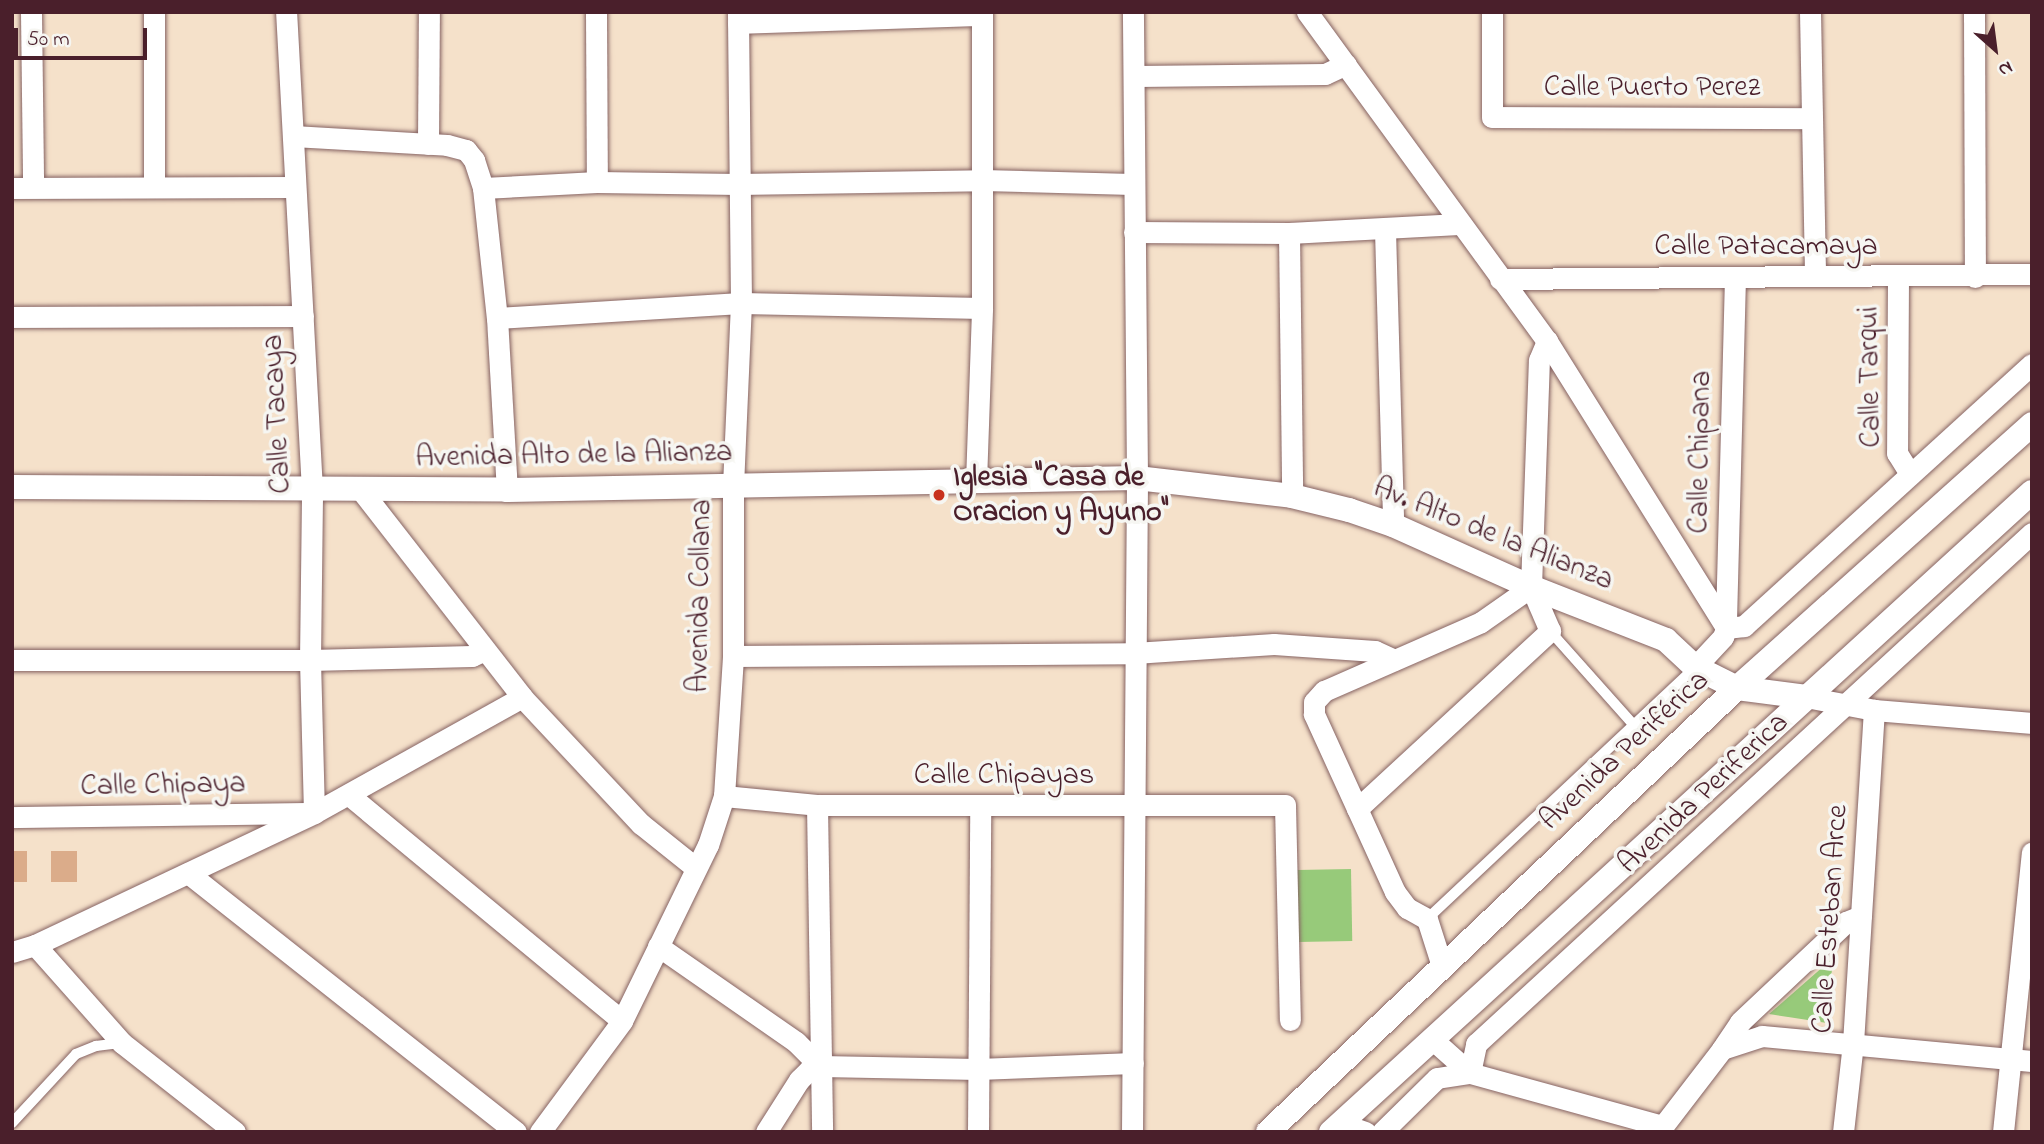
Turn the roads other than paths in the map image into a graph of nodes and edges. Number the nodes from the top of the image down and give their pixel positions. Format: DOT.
graph roads {
  1 [pos="31,12"];
  2 [pos="155,12"];
  3 [pos="286,12"];
  4 [pos="429,12"];
  5 [pos="596,12"];
  6 [pos="1133,12"];
  7 [pos="1307,12"];
  8 [pos="1492,12"];
  9 [pos="1810,12"];
  10 [pos="1974,12"];
  11 [pos="982,13"];
  12 [pos="738,18"];
  13 [pos="1346,64"];
  14 [pos="1136,76"];
  15 [pos="1812,118"];
  16 [pos="293,136"];
  17 [pos="428,144"];
  18 [pos="982,180"];
  19 [pos="597,182"];
  20 [pos="738,184"];
  21 [pos="1132,184"];
  22 [pos="154,187"];
  23 [pos="294,187"];
  24 [pos="23,188"];
  25 [pos="483,188"];
  26 [pos="1459,225"];
  27 [pos="1385,230"];
  28 [pos="1134,232"];
  29 [pos="1289,233"];
  30 [pos="2032,274"];
  31 [pos="1815,275"];
  32 [pos="1735,276"];
  33 [pos="1898,276"];
  34 [pos="1975,277"];
  35 [pos="1500,279"];
  36 [pos="741,303"];
  37 [pos="982,309"];
  38 [pos="303,316"];
  39 [pos="12,317"];
  40 [pos="497,318"];
  41 [pos="1547,341"];
  42 [pos="2032,364"];
  43 [pos="2032,424"];
  44 [pos="1910,474"];
  45 [pos="1137,478"];
  46 [pos="975,482"];
  47 [pos="733,485"];
  48 [pos="12,487"];
  49 [pos="312,490"];
  50 [pos="361,490"];
  51 [pos="507,490"];
  52 [pos="2032,492"];
  53 [pos="1293,496"];
  54 [pos="1393,526"];
  55 [pos="2032,533"];
  56 [pos="1531,587"];
  57 [pos="1726,628"];
  58 [pos="1549,631"];
  59 [pos="485,650"];
  60 [pos="1134,653"];
  61 [pos="733,656"];
  62 [pos="12,660"];
  63 [pos="310,660"];
  64 [pos="1394,660"];
  65 [pos="1695,667"];
  66 [pos="1737,688"];
  67 [pos="522,697"];
  68 [pos="1806,697"];
  69 [pos="1846,704"];
  70 [pos="1874,710"];
  71 [pos="2032,723"];
  72 [pos="1633,724"];
  73 [pos="349,794"];
  74 [pos="723,796"];
  75 [pos="817,804"];
  76 [pos="980,805"];
  77 [pos="1134,806"];
  78 [pos="1357,809"];
  79 [pos="314,813"];
  80 [pos="12,817"];
  81 [pos="2032,852"];
  82 [pos="696,868"];
  83 [pos="188,873"];
  84 [pos="1861,916"];
  85 [pos="1427,919"];
  86 [pos="34,945"];
  87 [pos="658,946"];
  88 [pos="12,952"];
  89 [pos="1442,966"];
  90 [pos="1290,1020"];
  91 [pos="622,1021"];
  92 [pos="1432,1039"];
  93 [pos="122,1043"];
  94 [pos="1853,1043"];
  95 [pos="1722,1049"];
  96 [pos="2010,1059"];
  97 [pos="2032,1061"];
  98 [pos="1133,1063"];
  99 [pos="820,1066"];
  100 [pos="978,1069"];
  101 [pos="1470,1073"];
  102 [pos="12,1123"];
  103 [pos="1336,1127"];
  104 [pos="1664,1129"];
  105 [pos="235,1132"];
  106 [pos="516,1132"];
  107 [pos="540,1132"];
  108 [pos="766,1132"];
  109 [pos="822,1132"];
  110 [pos="978,1132"];
  111 [pos="1132,1132"];
  112 [pos="1268,1132"];
  113 [pos="1365,1132"];
  114 [pos="1382,1132"];
  115 [pos="1843,1132"];
  116 [pos="2003,1132"];
  1 -- 24 [label="street"];
  2 -- 22 [label="street"];
  3 -- 16 [label="street, Calle Tacaya"];
  4 -- 17 [label="street"];
  5 -- 19 [label="street"];
  6 -- 14 [label="street"];
  7 -- 13 [label="street"];
  8 -- 15 [label="street, Calle Puerto Perez"];
  9 -- 15 [label="street"];
  10 -- 34 [label="street"];
  11 -- 12 [label="street"];
  11 -- 18 [label="street"];
  12 -- 20 [label="street, Avenida Collana"];
  13 -- 14 [label="street"];
  13 -- 26 [label="street"];
  14 -- 21 [label="street"];
  15 -- 31 [label="street"];
  16 -- 17 [label="street"];
  16 -- 23 [label="street, Calle Tacaya"];
  17 -- 25 [label="street"];
  18 -- 20 [label="street"];
  18 -- 21 [label="street"];
  18 -- 37 [label="street"];
  19 -- 20 [label="street"];
  19 -- 25 [label="street"];
  20 -- 36 [label="street, Avenida Collana"];
  21 -- 28 [label="street"];
  22 -- 23 [label="street"];
  22 -- 24 [label="street"];
  23 -- 38 [label="street, Calle Tacaya"];
  25 -- 40 [label="street"];
  26 -- 27 [label="street"];
  26 -- 35 [label="street"];
  27 -- 29 [label="street"];
  27 -- 54 [label="street"];
  28 -- 29 [label="street"];
  28 -- 45 [label="street"];
  29 -- 53 [label="street"];
  30 -- 34 [label="street, Calle Patacamaya"];
  31 -- 32 [label="street, Calle Patacamaya"];
  31 -- 33 [label="street, Calle Patacamaya"];
  32 -- 35 [label="street, Calle Patacamaya"];
  32 -- 57 [label="street, Calle Chipana"];
  33 -- 34 [label="street, Calle Patacamaya"];
  33 -- 44 [label="street, Calle Tarqui"];
  35 -- 41 [label="street"];
  36 -- 37 [label="street"];
  36 -- 40 [label="street"];
  36 -- 47 [label="street, Avenida Collana"];
  37 -- 46 [label="street"];
  38 -- 39 [label="street"];
  38 -- 49 [label="street, Calle Tacaya"];
  40 -- 51 [label="street"];
  41 -- 56 [label="street"];
  41 -- 57 [label="street"];
  42 -- 44 [label="street"];
  43 -- 66 [label="street, Avenida Periférica"];
  44 -- 57 [label="street"];
  45 -- 46 [label="street, Avenida Alto de la Alianza"];
  45 -- 53 [label="street, Av. Alto de la Alianza"];
  45 -- 60 [label="street"];
  46 -- 47 [label="street, Avenida Alto de la Alianza"];
  47 -- 51 [label="street, Avenida Alto de la Alianza"];
  47 -- 61 [label="street, Avenida Collana"];
  48 -- 49 [label="street, Avenida Alto de la Alianza"];
  49 -- 50 [label="street, Avenida Alto de la Alianza"];
  49 -- 63 [label="street, Calle Tacaya"];
  50 -- 51 [label="street, Avenida Alto de la Alianza"];
  50 -- 59 [label="street"];
  52 -- 68 [label="street"];
  53 -- 54 [label="street, Av. Alto de la Alianza"];
  54 -- 56 [label="street, Av. Alto de la Alianza"];
  55 -- 69 [label="street, Avenida Periferica"];
  56 -- 58 [label="street"];
  56 -- 64 [label="street"];
  56 -- 65 [label="street, Av. Alto de la Alianza"];
  57 -- 65 [label="street"];
  58 -- 72 [label="lane"];
  58 -- 78 [label="street"];
  59 -- 63 [label="street"];
  59 -- 67 [label="street"];
  60 -- 61 [label="street"];
  60 -- 64 [label="street"];
  60 -- 77 [label="street"];
  61 -- 74 [label="street, Avenida Collana"];
  62 -- 63 [label="street"];
  63 -- 79 [label="street, Calle Tacaya"];
  64 -- 78 [label="street"];
  65 -- 66 [label="street, Av. Alto de la Alianza"];
  65 -- 72 [label="lane"];
  66 -- 68 [label="street, Av. Alto de la Alianza"];
  66 -- 89 [label="street, Avenida Periférica"];
  67 -- 73 [label="street"];
  67 -- 82 [label="street"];
  68 -- 69 [label="street"];
  68 -- 92 [label="street"];
  69 -- 70 [label="street"];
  69 -- 101 [label="street, Avenida Periferica"];
  70 -- 71 [label="street"];
  70 -- 84 [label="street, Calle Esteban Arce"];
  72 -- 85 [label="lane"];
  73 -- 79 [label="street"];
  73 -- 91 [label="street"];
  74 -- 75 [label="street, Calle Chipayas"];
  74 -- 82 [label="street, Avenida Collana"];
  75 -- 76 [label="street, Calle Chipayas"];
  75 -- 99 [label="street"];
  76 -- 77 [label="street, Calle Chipayas"];
  76 -- 100 [label="street"];
  77 -- 90 [label="street, Calle Chipayas"];
  77 -- 98 [label="street"];
  78 -- 85 [label="street"];
  79 -- 80 [label="street, Calle Chipaya"];
  79 -- 83 [label="street"];
  81 -- 96 [label="street"];
  82 -- 87 [label="street, Avenida Collana"];
  83 -- 86 [label="street"];
  83 -- 106 [label="street"];
  84 -- 94 [label="street, Calle Esteban Arce"];
  84 -- 95 [label="street"];
  85 -- 89 [label="street"];
  86 -- 88 [label="street"];
  86 -- 93 [label="street"];
  87 -- 91 [label="street, Avenida Collana"];
  87 -- 99 [label="street"];
  89 -- 112 [label="street, Avenida Periférica"];
  91 -- 107 [label="street, Avenida Collana"];
  92 -- 101 [label="street"];
  92 -- 103 [label="street"];
  93 -- 102 [label="lane"];
  93 -- 105 [label="street"];
  94 -- 95 [label="street"];
  94 -- 96 [label="street"];
  94 -- 115 [label="street, Calle Esteban Arce"];
  95 -- 104 [label="street"];
  96 -- 97 [label="street"];
  96 -- 116 [label="street"];
  98 -- 100 [label="street"];
  98 -- 111 [label="street"];
  99 -- 100 [label="street"];
  99 -- 108 [label="street"];
  99 -- 109 [label="street"];
  100 -- 110 [label="street"];
  101 -- 104 [label="street"];
  101 -- 114 [label="street"];
  103 -- 113 [label="street"];
}
